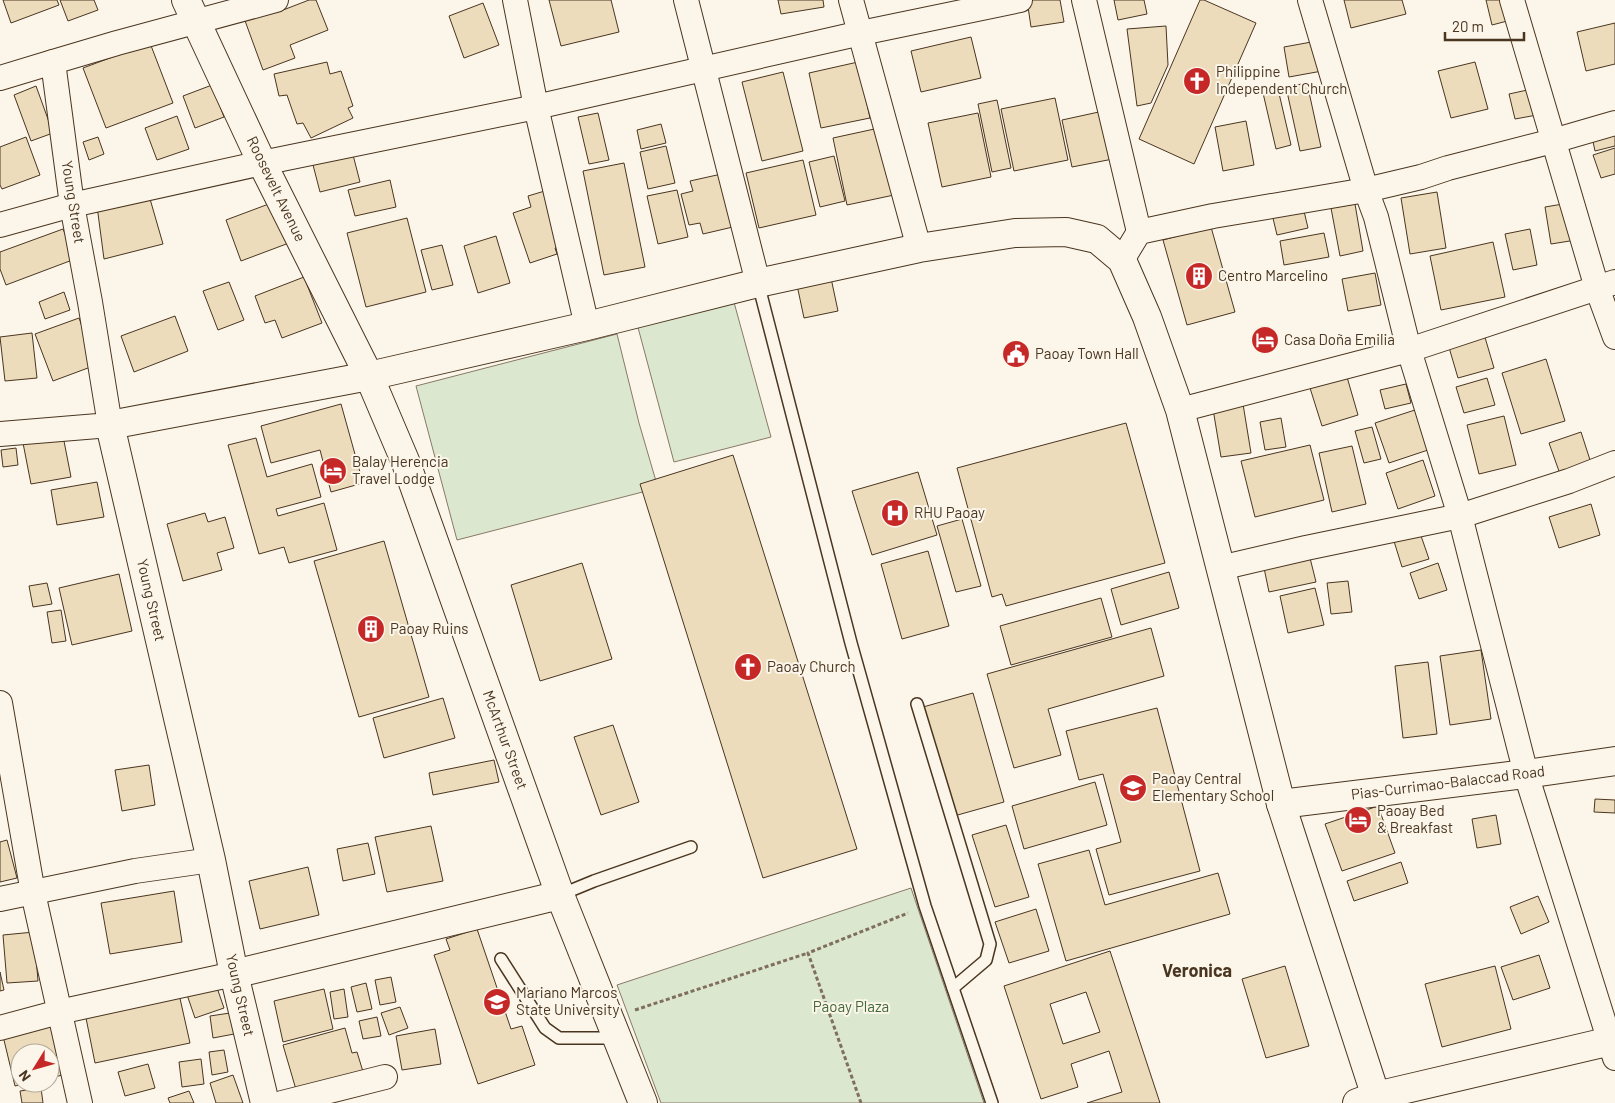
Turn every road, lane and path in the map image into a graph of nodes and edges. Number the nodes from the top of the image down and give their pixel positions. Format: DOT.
graph roads {
  1 [pos="276,0"];
  2 [pos="515,0"];
  3 [pos="686,0"];
  4 [pos="851,0"];
  5 [pos="1020,0"];
  6 [pos="1084,0"];
  7 [pos="1310,0"];
  8 [pos="1512,0"];
  9 [pos="191,11"];
  10 [pos="861,33"];
  11 [pos="53,62"];
  12 [pos="703,69"];
  13 [pos="0,78"];
  14 [pos="536,107"];
  15 [pos="1615,122"];
  16 [pos="1553,141"];
  17 [pos="262,163"];
  18 [pos="1366,190"];
  19 [pos="72,205"];
  20 [pos="0,225"];
  21 [pos="1139,232"];
  22 [pos="919,248"];
  23 [pos="1122,260"];
  24 [pos="758,283"];
  25 [pos="1606,285"];
  26 [pos="587,326"];
  27 [pos="1615,337"];
  28 [pos="1408,350"];
  29 [pos="369,376"];
  30 [pos="1180,410"];
  31 [pos="110,425"];
  32 [pos="0,434"];
  33 [pos="1615,463"];
  34 [pos="1460,516"];
  35 [pos="1220,568"];
  36 [pos="0,704"];
  37 [pos="917,704"];
  38 [pos="1615,761"];
  39 [pos="1526,774"];
  40 [pos="1282,804"];
  41 [pos="691,847"];
  42 [pos="211,860"];
  43 [pos="33,893"];
  44 [pos="560,895"];
  45 [pos="0,899"];
  46 [pos="925,906"];
  47 [pos="808,953"];
  48 [pos="501,959"];
  49 [pos="234,974"];
  50 [pos="953,988"];
  51 [pos="59,1012"];
  52 [pos="0,1028"];
  53 [pos="614,1028"];
  54 [pos="1613,1046"];
  55 [pos="385,1077"];
  56 [pos="1371,1101"];
  57 [pos="80,1103"];
  58 [pos="265,1103"];
  59 [pos="282,1103"];
  60 [pos="643,1103"];
  61 [pos="861,1103"];
  62 [pos="992,1103"];
  1 -- 9 [label="street"];
  2 -- 14 [label="street"];
  3 -- 12 [label="street"];
  4 -- 10 [label="street"];
  5 -- 10 [label="street"];
  6 -- 21 [label="street"];
  7 -- 18 [label="street"];
  8 -- 16 [label="street"];
  9 -- 11 [label="street"];
  9 -- 17 [label="main road, Roosevelt Avenue"];
  10 -- 12 [label="street"];
  10 -- 22 [label="street"];
  11 -- 13 [label="street"];
  11 -- 19 [label="street, Young Street"];
  12 -- 14 [label="street"];
  12 -- 24 [label="street"];
  14 -- 17 [label="street"];
  14 -- 26 [label="street"];
  15 -- 16 [label="street"];
  16 -- 18 [label="street"];
  16 -- 25 [label="street"];
  17 -- 19 [label="street"];
  17 -- 29 [label="main road, Roosevelt Avenue"];
  18 -- 21 [label="street"];
  18 -- 28 [label="street"];
  19 -- 20 [label="street"];
  19 -- 31 [label="street, Young Street"];
  21 -- 23 [label="street"];
  22 -- 23 [label="main road"];
  22 -- 24 [label="main road"];
  23 -- 30 [label="main road"];
  24 -- 26 [label="main road"];
  24 -- 46 [label="lane"];
  25 -- 27 [label="street"];
  25 -- 28 [label="street"];
  26 -- 29 [label="main road"];
  28 -- 30 [label="street"];
  28 -- 34 [label="street"];
  29 -- 31 [label="main road"];
  29 -- 44 [label="main road, McArthur Street"];
  30 -- 35 [label="main road"];
  31 -- 32 [label="street"];
  31 -- 42 [label="main road, Young Street"];
  33 -- 34 [label="street"];
  34 -- 35 [label="street"];
  34 -- 39 [label="street"];
  35 -- 40 [label="main road"];
  36 -- 43 [label="street"];
  37 -- 50 [label="lane"];
  38 -- 39 [label="main road, Pias-Currimao-Balaccad Road"];
  39 -- 40 [label="main road, Pias-Currimao-Balaccad Road"];
  39 -- 54 [label="street"];
  40 -- 56 [label="main road"];
  41 -- 44 [label="lane"];
  42 -- 43 [label="street"];
  42 -- 49 [label="main road, Young Street"];
  43 -- 45 [label="street"];
  43 -- 51 [label="street"];
  44 -- 49 [label="main road"];
  44 -- 53 [label="main road, McArthur Street"];
  46 -- 47 [label="path"];
  46 -- 50 [label="lane"];
  47 -- 53 [label="path"];
  47 -- 61 [label="path"];
  48 -- 53 [label="lane"];
  49 -- 51 [label="street"];
  49 -- 58 [label="main road, Young Street"];
  50 -- 62 [label="lane"];
  51 -- 52 [label="street"];
  51 -- 57 [label="street"];
  53 -- 60 [label="main road, McArthur Street"];
  54 -- 56 [label="main road"];
  55 -- 59 [label="street"];
}
